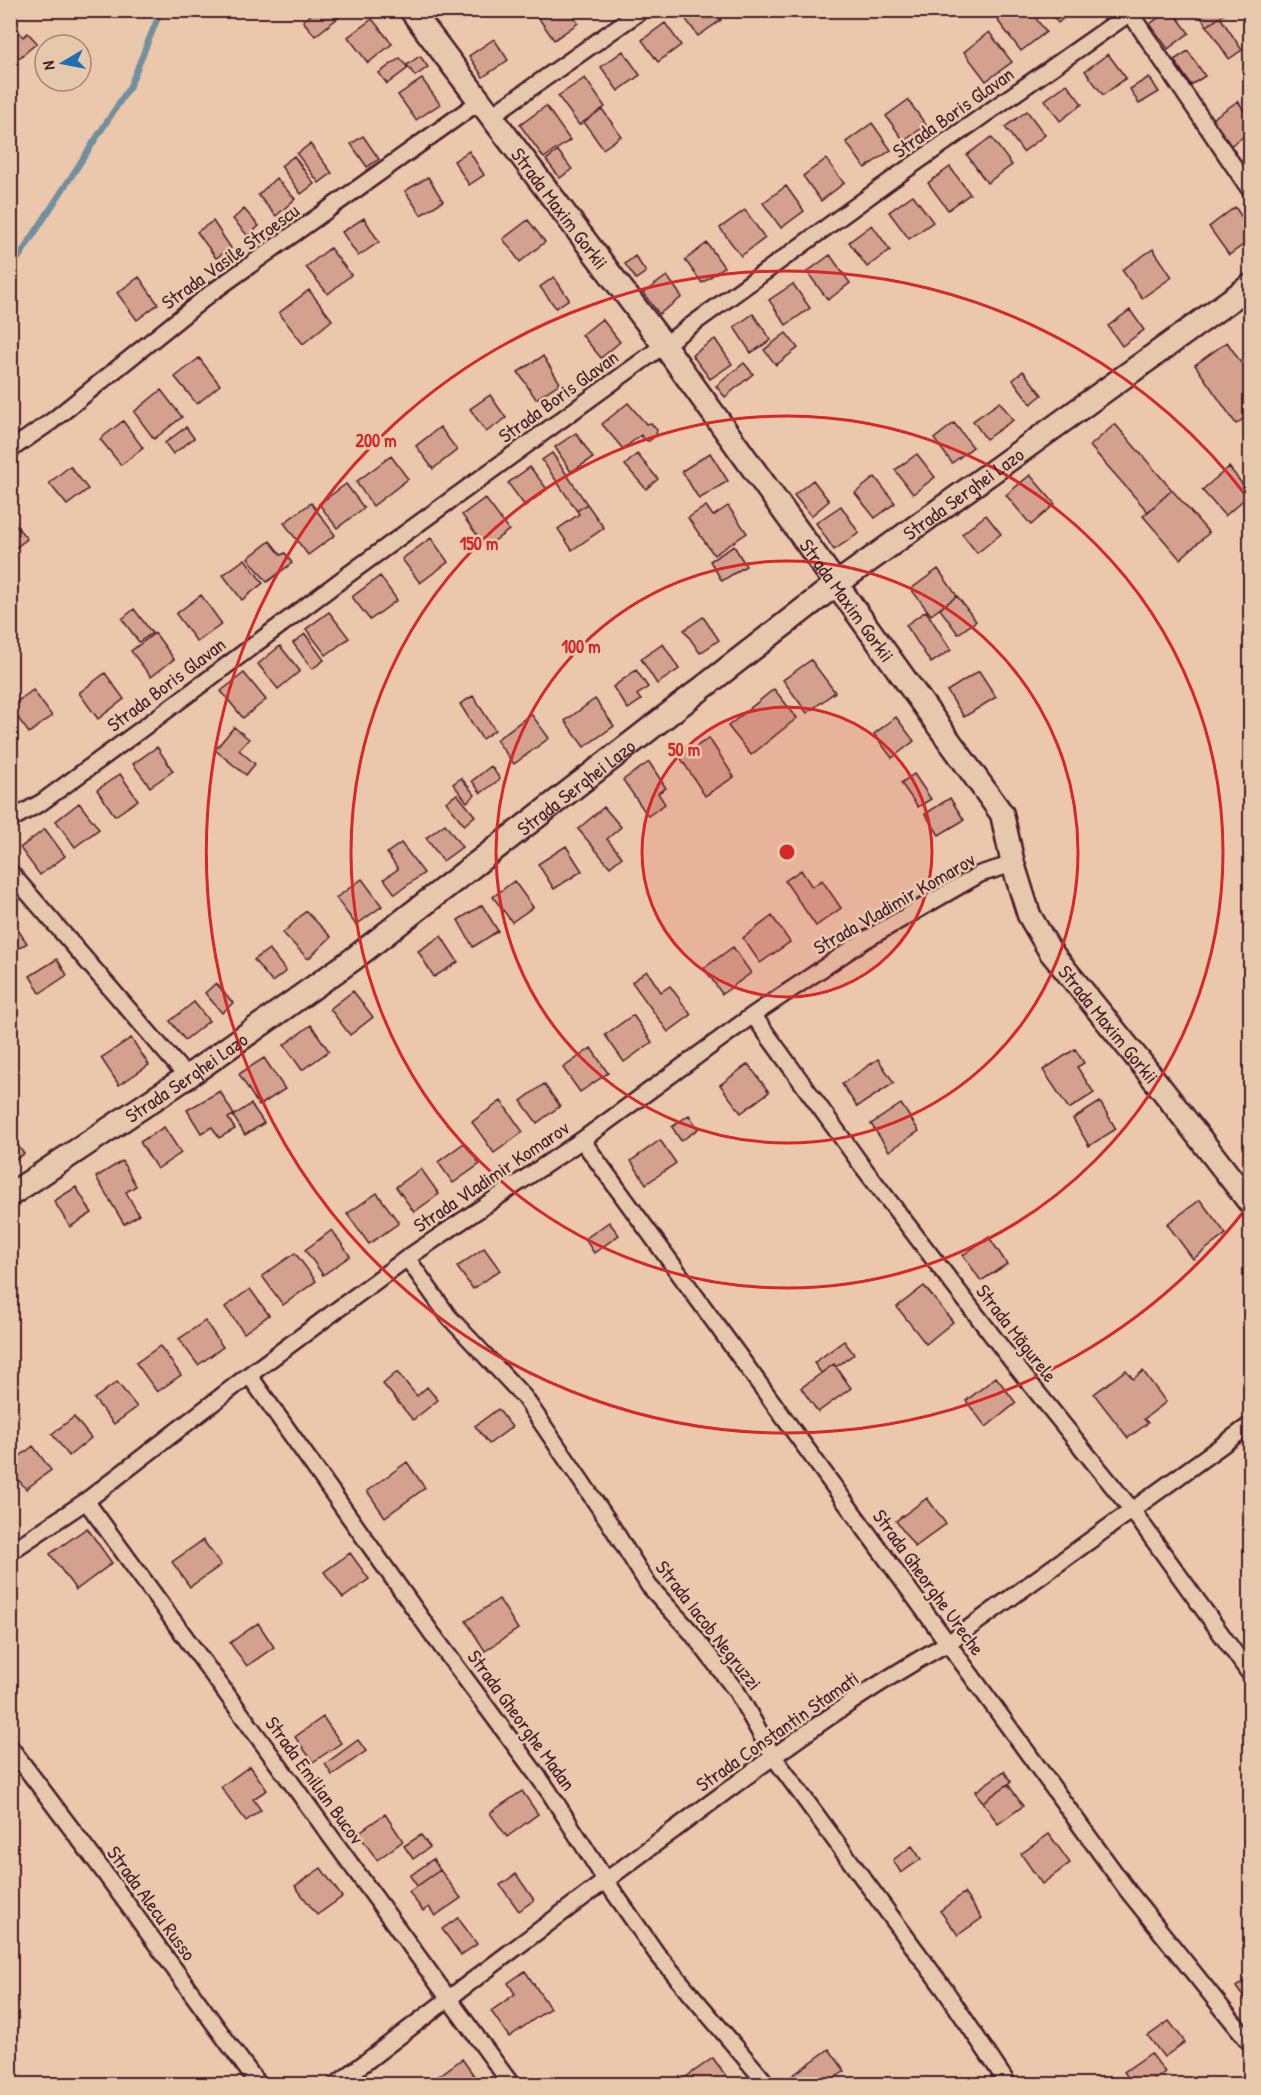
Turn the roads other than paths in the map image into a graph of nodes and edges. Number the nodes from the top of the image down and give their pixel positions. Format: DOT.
graph roads {
  1 [pos="411,10"];
  2 [pos="642,10"];
  3 [pos="1131,11"];
  4 [pos="485,109"];
  5 [pos="1251,190"];
  6 [pos="1251,286"];
  7 [pos="664,345"];
  8 [pos="10,450"];
  9 [pos="835,585"];
  10 [pos="10,820"];
  11 [pos="1013,864"];
  12 [pos="10,872"];
  13 [pos="753,1015"];
  14 [pos="187,1077"];
  15 [pos="582,1140"];
  16 [pos="10,1195"];
  17 [pos="1251,1203"];
  18 [pos="407,1258"];
  19 [pos="249,1375"];
  20 [pos="1251,1425"];
  21 [pos="86,1501"];
  22 [pos="1132,1510"];
  23 [pos="10,1552"];
  24 [pos="948,1643"];
  25 [pos="1251,1674"];
  26 [pos="10,1747"];
  27 [pos="773,1756"];
  28 [pos="606,1881"];
  29 [pos="448,1998"];
  30 [pos="1251,2043"];
  31 [pos="258,2085"];
  32 [pos="337,2085"];
  33 [pos="511,2085"];
  34 [pos="767,2085"];
  35 [pos="1008,2085"];
  1 -- 4 [label="street, Strada Maxim Gorkii"];
  2 -- 4 [label="street, Strada Vasile Stroescu"];
  3 -- 5 [label="street"];
  3 -- 7 [label="street, Strada Boris Glavan"];
  4 -- 7 [label="street, Strada Maxim Gorkii"];
  4 -- 8 [label="street, Strada Vasile Stroescu"];
  6 -- 9 [label="street, Strada Serghei Lazo"];
  7 -- 9 [label="street, Strada Maxim Gorkii"];
  7 -- 10 [label="street, Strada Boris Glavan"];
  9 -- 11 [label="street, Strada Maxim Gorkii"];
  9 -- 14 [label="street, Strada Serghei Lazo"];
  11 -- 13 [label="street, Strada Vladimir Komarov"];
  11 -- 17 [label="street, Strada Maxim Gorkii"];
  12 -- 14 [label="street"];
  13 -- 15 [label="street, Strada Vladimir Komarov"];
  13 -- 22 [label="street, Strada Măgurele"];
  14 -- 16 [label="street, Strada Serghei Lazo"];
  15 -- 18 [label="street, Strada Vladimir Komarov"];
  15 -- 24 [label="street, Strada Gheorghe Ureche"];
  18 -- 19 [label="street, Strada Vladimir Komarov"];
  18 -- 27 [label="street, Strada Iacob Negruzzi"];
  19 -- 21 [label="street, Strada Vladimir Komarov"];
  19 -- 28 [label="street, Strada Gheorghe Madan"];
  20 -- 22 [label="street, Strada Constantin Stamati"];
  21 -- 23 [label="street, Strada Vladimir Komarov"];
  21 -- 29 [label="street, Strada Emilian Bucov"];
  22 -- 24 [label="street, Strada Constantin Stamati"];
  22 -- 25 [label="street, Strada Măgurele"];
  24 -- 27 [label="street, Strada Constantin Stamati"];
  24 -- 30 [label="street, Strada Gheorghe Ureche"];
  26 -- 31 [label="street, Strada Alecu Russo"];
  27 -- 28 [label="street, Strada Constantin Stamati"];
  27 -- 35 [label="street, Strada Iacob Negruzzi"];
  28 -- 29 [label="street, Strada Constantin Stamati"];
  28 -- 34 [label="street, Strada Gheorghe Madan"];
  29 -- 32 [label="street, Strada Constantin Stamati"];
  29 -- 33 [label="street, Strada Emilian Bucov"];
}
